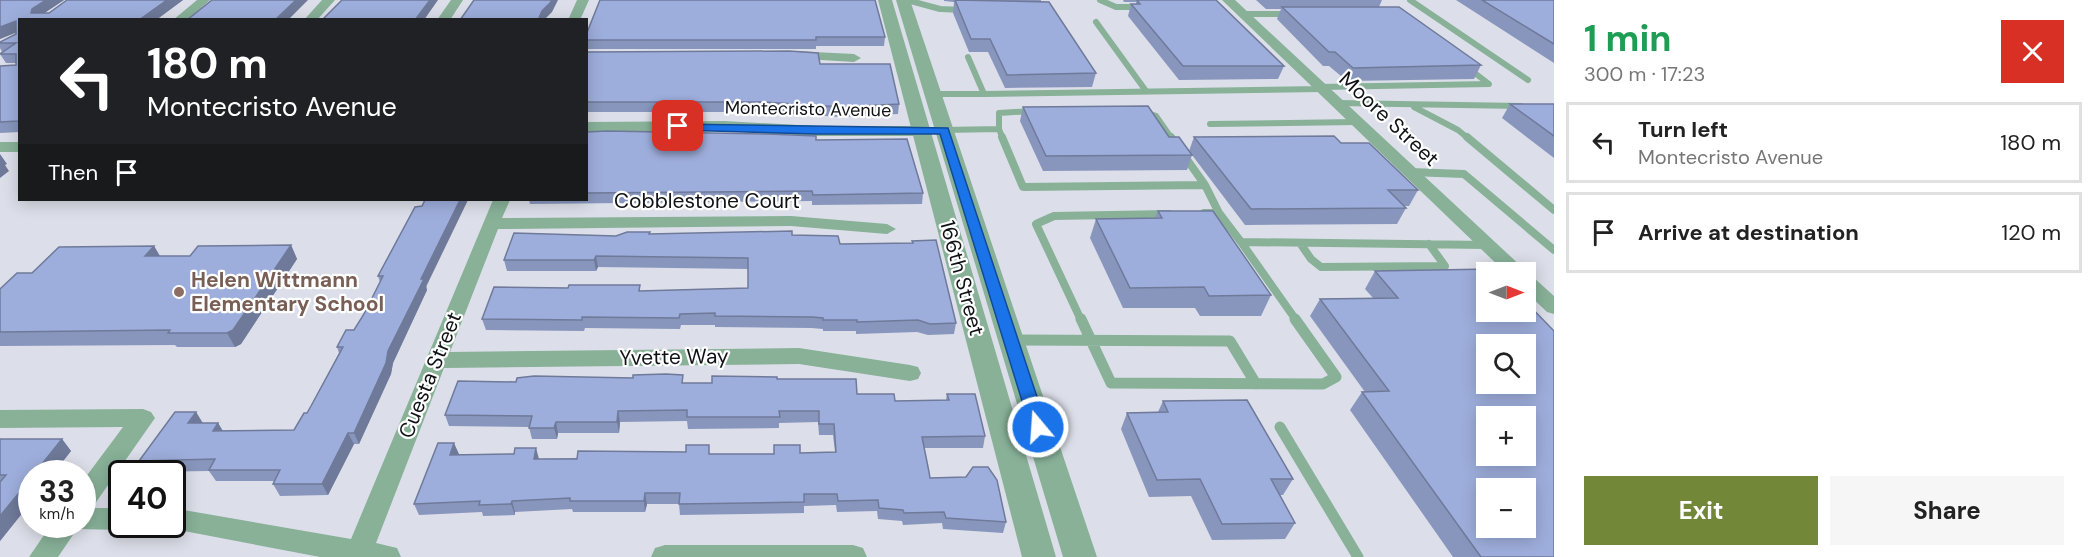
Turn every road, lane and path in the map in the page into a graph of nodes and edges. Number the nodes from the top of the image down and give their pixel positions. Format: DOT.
graph roads {
  1 [pos="204,0"];
  2 [pos="329,0"];
  3 [pos="457,0"];
  4 [pos="583,0"];
  5 [pos="885,0"];
  6 [pos="905,0"];
  7 [pos="1100,0"];
  8 [pos="1410,0"];
  9 [pos="1152,7"];
  10 [pos="1232,7"];
  11 [pos="973,11"];
  12 [pos="1304,14"];
  13 [pos="182,18"];
  14 [pos="312,18"];
  15 [pos="444,18"];
  16 [pos="575,18"];
  17 [pos="1096,22"];
  18 [pos="777,54"];
  19 [pos="968,57"];
  20 [pos="854,58"];
  21 [pos="1463,64"];
  22 [pos="1528,80"];
  23 [pos="1321,88"];
  24 [pos="1146,91"];
  25 [pos="933,94"];
  26 [pos="984,94"];
  27 [pos="1337,103"];
  28 [pos="1412,106"];
  29 [pos="1532,106"];
  30 [pos="1039,111"];
  31 [pos="1132,112"];
  32 [pos="1357,122"];
  33 [pos="1210,124"];
  34 [pos="588,127"];
  35 [pos="999,129"];
  36 [pos="932,130"];
  37 [pos="0,147"];
  38 [pos="18,147"];
  39 [pos="1410,172"];
  40 [pos="1205,185"];
  41 [pos="501,201"];
  42 [pos="1554,210"];
  43 [pos="1196,213"];
  44 [pos="1219,213"];
  45 [pos="1184,214"];
  46 [pos="491,224"];
  47 [pos="887,229"];
  48 [pos="1241,242"];
  49 [pos="1300,243"];
  50 [pos="1429,244"];
  51 [pos="1487,244"];
  52 [pos="1554,250"];
  53 [pos="1506,262"];
  54 [pos="1536,290"];
  55 [pos="1554,307"];
  56 [pos="1011,340"];
  57 [pos="1091,341"];
  58 [pos="436,360"];
  59 [pos="910,373"];
  60 [pos="1256,384"];
  61 [pos="0,419"];
  62 [pos="1280,427"];
  63 [pos="96,483"];
  64 [pos="186,521"];
  65 [pos="57,538"];
  66 [pos="359,551"];
  67 [pos="728,556"];
  68 [pos="43,557"];
  69 [pos="387,557"];
  70 [pos="665,557"];
  71 [pos="853,557"];
  72 [pos="1039,557"];
  73 [pos="1080,557"];
  74 [pos="1358,557"];
  1 -- 13 [label="street"];
  2 -- 14 [label="street"];
  3 -- 15 [label="street"];
  4 -- 16 [label="street"];
  5 -- 36 [label="street, 166th Street"];
  6 -- 11 [label="lane"];
  6 -- 25 [label="street, 166th Street"];
  7 -- 9 [label="lane"];
  8 -- 22 [label="lane"];
  10 -- 12 [label="lane"];
  10 -- 23 [label="street, Moore Street"];
  17 -- 24 [label="lane"];
  18 -- 20 [label="street"];
  19 -- 26 [label="lane"];
  21 -- 23 [label="lane"];
  23 -- 24 [label="lane"];
  23 -- 27 [label="street, Moore Street"];
  24 -- 26 [label="lane"];
  25 -- 26 [label="lane"];
  25 -- 36 [label="street, 166th Street"];
  27 -- 28 [label="lane"];
  27 -- 32 [label="street, Moore Street"];
  28 -- 29 [label="lane"];
  28 -- 42 [label="lane"];
  30 -- 35 [label="lane"];
  31 -- 40 [label="lane"];
  32 -- 33 [label="lane"];
  32 -- 39 [label="street, Moore Street"];
  34 -- 36 [label="street, Montecristo Avenue"];
  35 -- 36 [label="lane"];
  35 -- 40 [label="lane"];
  36 -- 56 [label="street, 166th Street"];
  36 -- 72 [label="street, 166th Street"];
  37 -- 38 [label="street"];
  39 -- 51 [label="street, Moore Street"];
  39 -- 52 [label="lane"];
  40 -- 44 [label="lane"];
  41 -- 46 [label="street, Cuesta Street"];
  43 -- 44 [label="lane"];
  44 -- 48 [label="lane"];
  45 -- 57 [label="lane"];
  46 -- 47 [label="street, Cobblestone Court"];
  46 -- 58 [label="street, Cuesta Street"];
  48 -- 49 [label="lane"];
  48 -- 60 [label="lane"];
  49 -- 50 [label="lane"];
  49 -- 50 [label="lane"];
  50 -- 51 [label="lane"];
  51 -- 53 [label="street, Moore Street"];
  54 -- 55 [label="street"];
  56 -- 57 [label="lane"];
  56 -- 73 [label="street, 166th Street"];
  57 -- 60 [label="lane"];
  57 -- 60 [label="lane"];
  58 -- 59 [label="street, Yvette Way"];
  58 -- 66 [label="street, Cuesta Street"];
  61 -- 63 [label="street"];
  62 -- 74 [label="lane"];
  64 -- 66 [label="street"];
  65 -- 68 [label="street"];
  66 -- 69 [label="street"];
  67 -- 70 [label="street"];
  67 -- 71 [label="street"];
}
